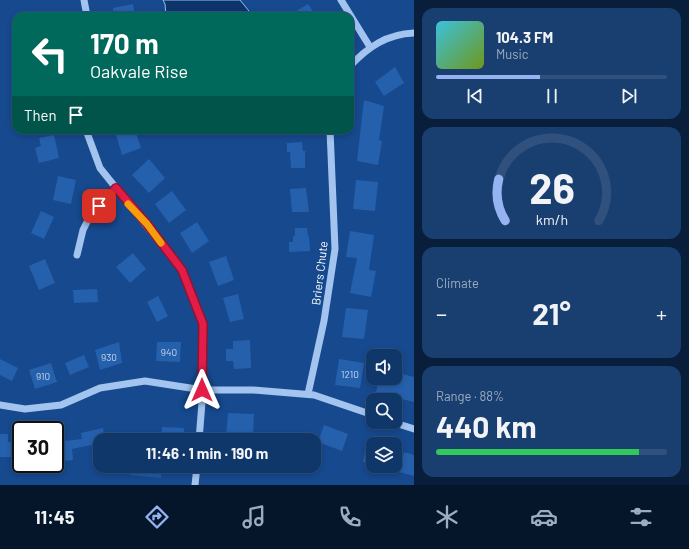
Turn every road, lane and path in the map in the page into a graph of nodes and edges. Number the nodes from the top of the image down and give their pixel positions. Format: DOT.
graph roads {
  1 [pos="84,0"];
  2 [pos="341,0"];
  3 [pos="86,12"];
  4 [pos="348,12"];
  5 [pos="354,21"];
  6 [pos="414,33"];
  7 [pos="370,47"];
  8 [pos="354,62"];
  9 [pos="87,134"];
  10 [pos="330,134"];
  11 [pos="116,188"];
  12 [pos="77,255"];
  13 [pos="202,390"];
  14 [pos="308,394"];
  15 [pos="0,406"];
  16 [pos="366,413"];
  17 [pos="402,425"];
  18 [pos="414,429"];
  19 [pos="199,433"];
  20 [pos="196,473"];
  21 [pos="195,485"];
  1 -- 3 [label="street"];
  2 -- 4 [label="street"];
  5 -- 7 [label="street"];
  6 -- 7 [label="street"];
  7 -- 8 [label="street"];
  9 -- 11 [label="street"];
  10 -- 14 [label="street, Briers Chute"];
  11 -- 12 [label="street"];
  11 -- 13 [label="street"];
  13 -- 14 [label="street"];
  13 -- 15 [label="street"];
  13 -- 19 [label="street"];
  14 -- 16 [label="street"];
  17 -- 18 [label="street"];
  20 -- 21 [label="street"];
}
